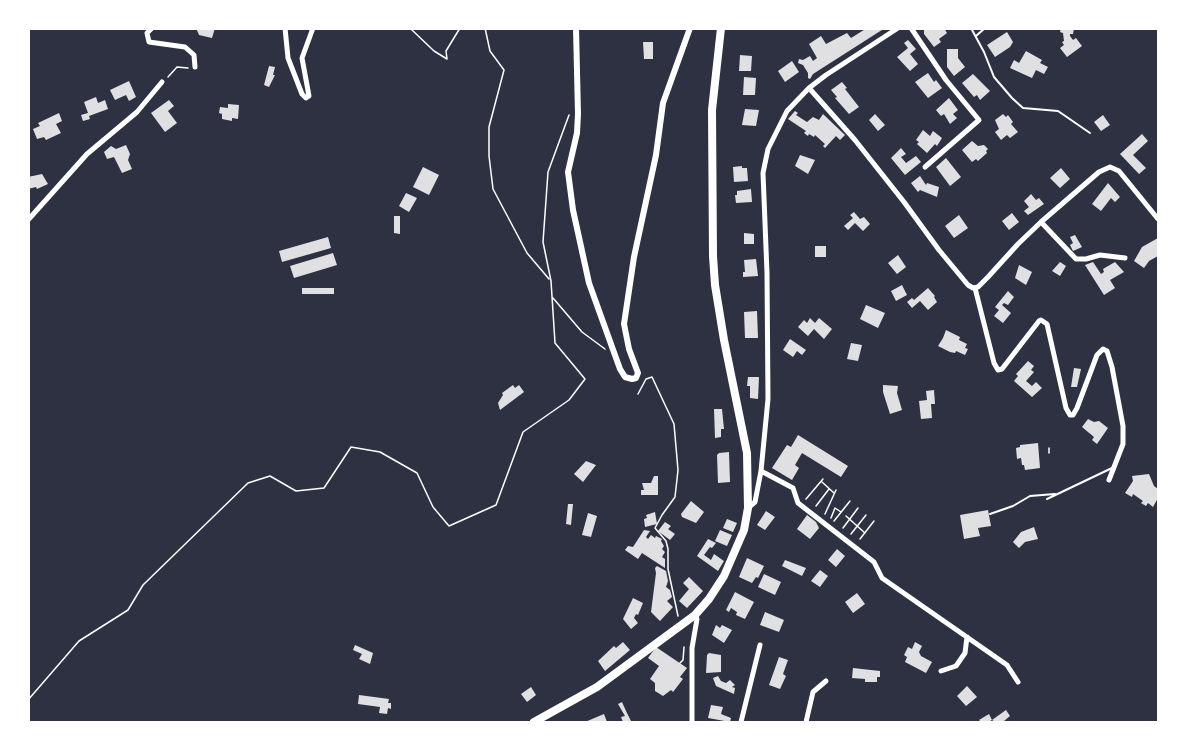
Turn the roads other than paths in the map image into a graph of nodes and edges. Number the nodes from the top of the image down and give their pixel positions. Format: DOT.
graph roads {
  1 [pos="152,28"];
  2 [pos="285,28"];
  3 [pos="313,28"];
  4 [pos="576,28"];
  5 [pos="690,28"];
  6 [pos="721,28"];
  7 [pos="910,28"];
  8 [pos="971,28"];
  9 [pos="985,28"];
  10 [pos="896,29"];
  11 [pos="976,36"];
  12 [pos="195,67"];
  13 [pos="162,82"];
  14 [pos="809,88"];
  15 [pos="1090,133"];
  16 [pos="925,167"];
  17 [pos="1158,219"];
  18 [pos="28,220"];
  19 [pos="1041,222"];
  20 [pos="1125,258"];
  21 [pos="975,288"];
  22 [pos="1114,467"];
  23 [pos="761,471"];
  24 [pos="1109,480"];
  25 [pos="1055,494"];
  26 [pos="1047,499"];
  27 [pos="748,508"];
  28 [pos="990,514"];
  29 [pos="695,615"];
  30 [pos="967,637"];
  31 [pos="760,645"];
  32 [pos="941,671"];
  33 [pos="825,681"];
  34 [pos="1018,682"];
  35 [pos="534,723"];
  36 [pos="692,723"];
  37 [pos="741,723"];
  38 [pos="806,723"];
  1 -- 12 [label="street"];
  2 -- 3 [label="street"];
  4 -- 5 [label="street"];
  6 -- 27 [label="main road"];
  7 -- 16 [label="street"];
  8 -- 11 [label="lane"];
  9 -- 11 [label="lane"];
  10 -- 14 [label="street"];
  11 -- 15 [label="lane"];
  13 -- 18 [label="street"];
  14 -- 21 [label="street"];
  14 -- 23 [label="street"];
  17 -- 19 [label="street"];
  19 -- 20 [label="street"];
  19 -- 21 [label="street"];
  21 -- 22 [label="street"];
  22 -- 24 [label="street"];
  22 -- 25 [label="lane"];
  23 -- 27 [label="street"];
  23 -- 30 [label="street"];
  25 -- 26 [label="lane"];
  25 -- 28 [label="lane"];
  27 -- 29 [label="main road"];
  29 -- 35 [label="main road"];
  29 -- 36 [label="street"];
  30 -- 32 [label="street"];
  30 -- 34 [label="street"];
  31 -- 37 [label="street"];
  33 -- 38 [label="street"];
}
